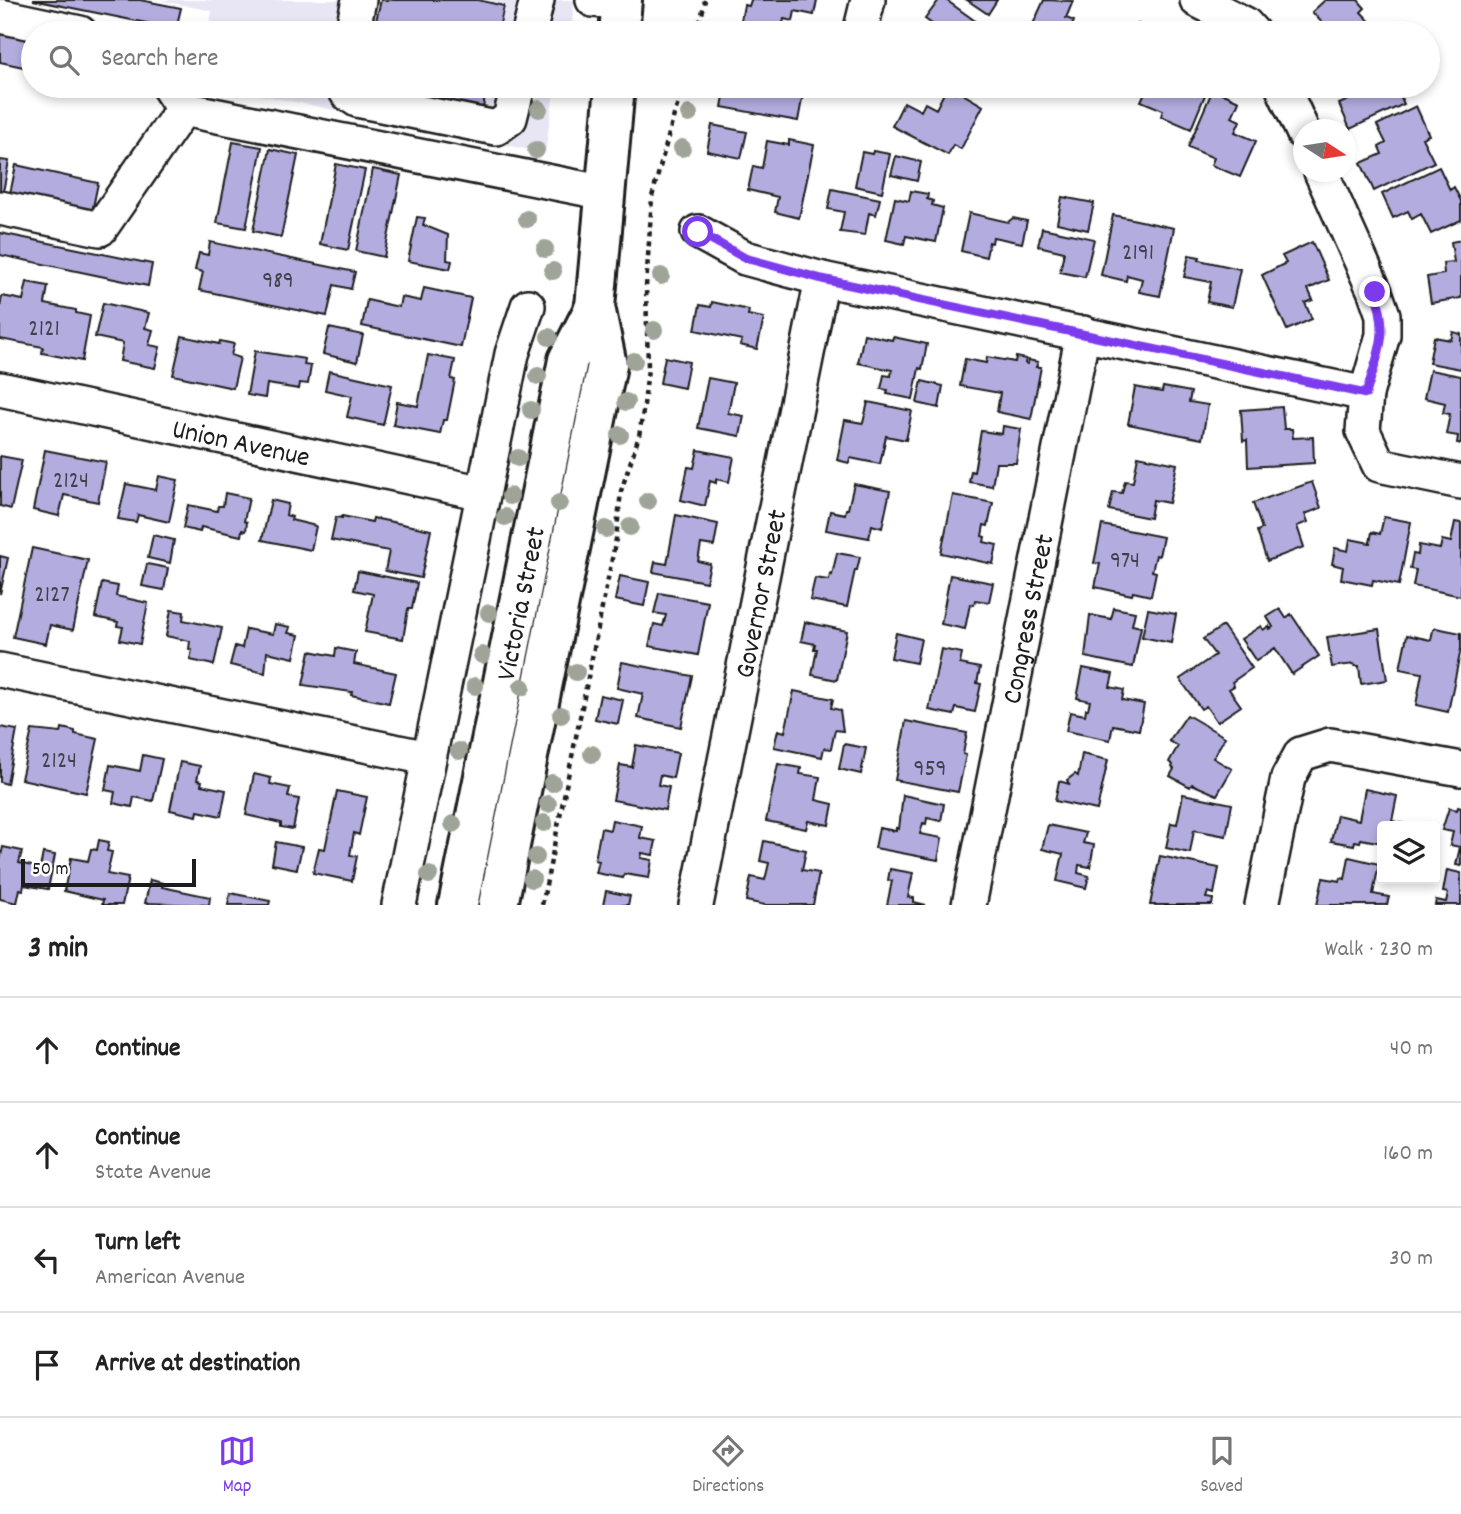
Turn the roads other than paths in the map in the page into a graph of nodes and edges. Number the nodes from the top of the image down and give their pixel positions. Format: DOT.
graph roads {
  1 [pos="359,0"];
  2 [pos="537,0"];
  3 [pos="869,0"];
  4 [pos="1197,0"];
  5 [pos="0,16"];
  6 [pos="24,21"];
  7 [pos="355,21"];
  8 [pos="532,21"];
  9 [pos="863,21"];
  10 [pos="1239,21"];
  11 [pos="175,98"];
  12 [pos="180,98"];
  13 [pos="354,98"];
  14 [pos="515,98"];
  15 [pos="614,98"];
  16 [pos="1288,98"];
  17 [pos="1297,119"];
  18 [pos="1326,182"];
  19 [pos="607,193"];
  20 [pos="0,208"];
  21 [pos="698,232"];
  22 [pos="822,279"];
  23 [pos="528,306"];
  24 [pos="595,307"];
  25 [pos="1083,333"];
  26 [pos="0,389"];
  27 [pos="1366,394"];
  28 [pos="1461,482"];
  29 [pos="483,493"];
  30 [pos="0,670"];
  31 [pos="428,758"];
  32 [pos="1461,769"];
  33 [pos="399,905"];
  34 [pos="458,905"];
  35 [pos="498,905"];
  36 [pos="696,905"];
  37 [pos="969,905"];
  38 [pos="1262,905"];
  1 -- 7 [label="street"];
  2 -- 8 [label="street"];
  3 -- 9 [label="street"];
  4 -- 10 [label="street"];
  5 -- 6 [label="street"];
  11 -- 20 [label="street"];
  12 -- 19 [label="street"];
  13 -- 14 [label="street"];
  15 -- 19 [label="main road, Victoria Street"];
  16 -- 17 [label="street"];
  18 -- 27 [label="street"];
  19 -- 24 [label="main road, Victoria Street"];
  21 -- 22 [label="street"];
  22 -- 25 [label="street"];
  22 -- 36 [label="street, Governor Street"];
  23 -- 29 [label="street"];
  24 -- 34 [label="main road, Victoria Street"];
  24 -- 35 [label="main road, Victoria Street"];
  25 -- 27 [label="street"];
  25 -- 37 [label="street, Congress Street"];
  26 -- 29 [label="street, Union Avenue"];
  27 -- 28 [label="street"];
  29 -- 31 [label="street"];
  30 -- 31 [label="street"];
  31 -- 33 [label="street"];
  32 -- 38 [label="street"];
}
